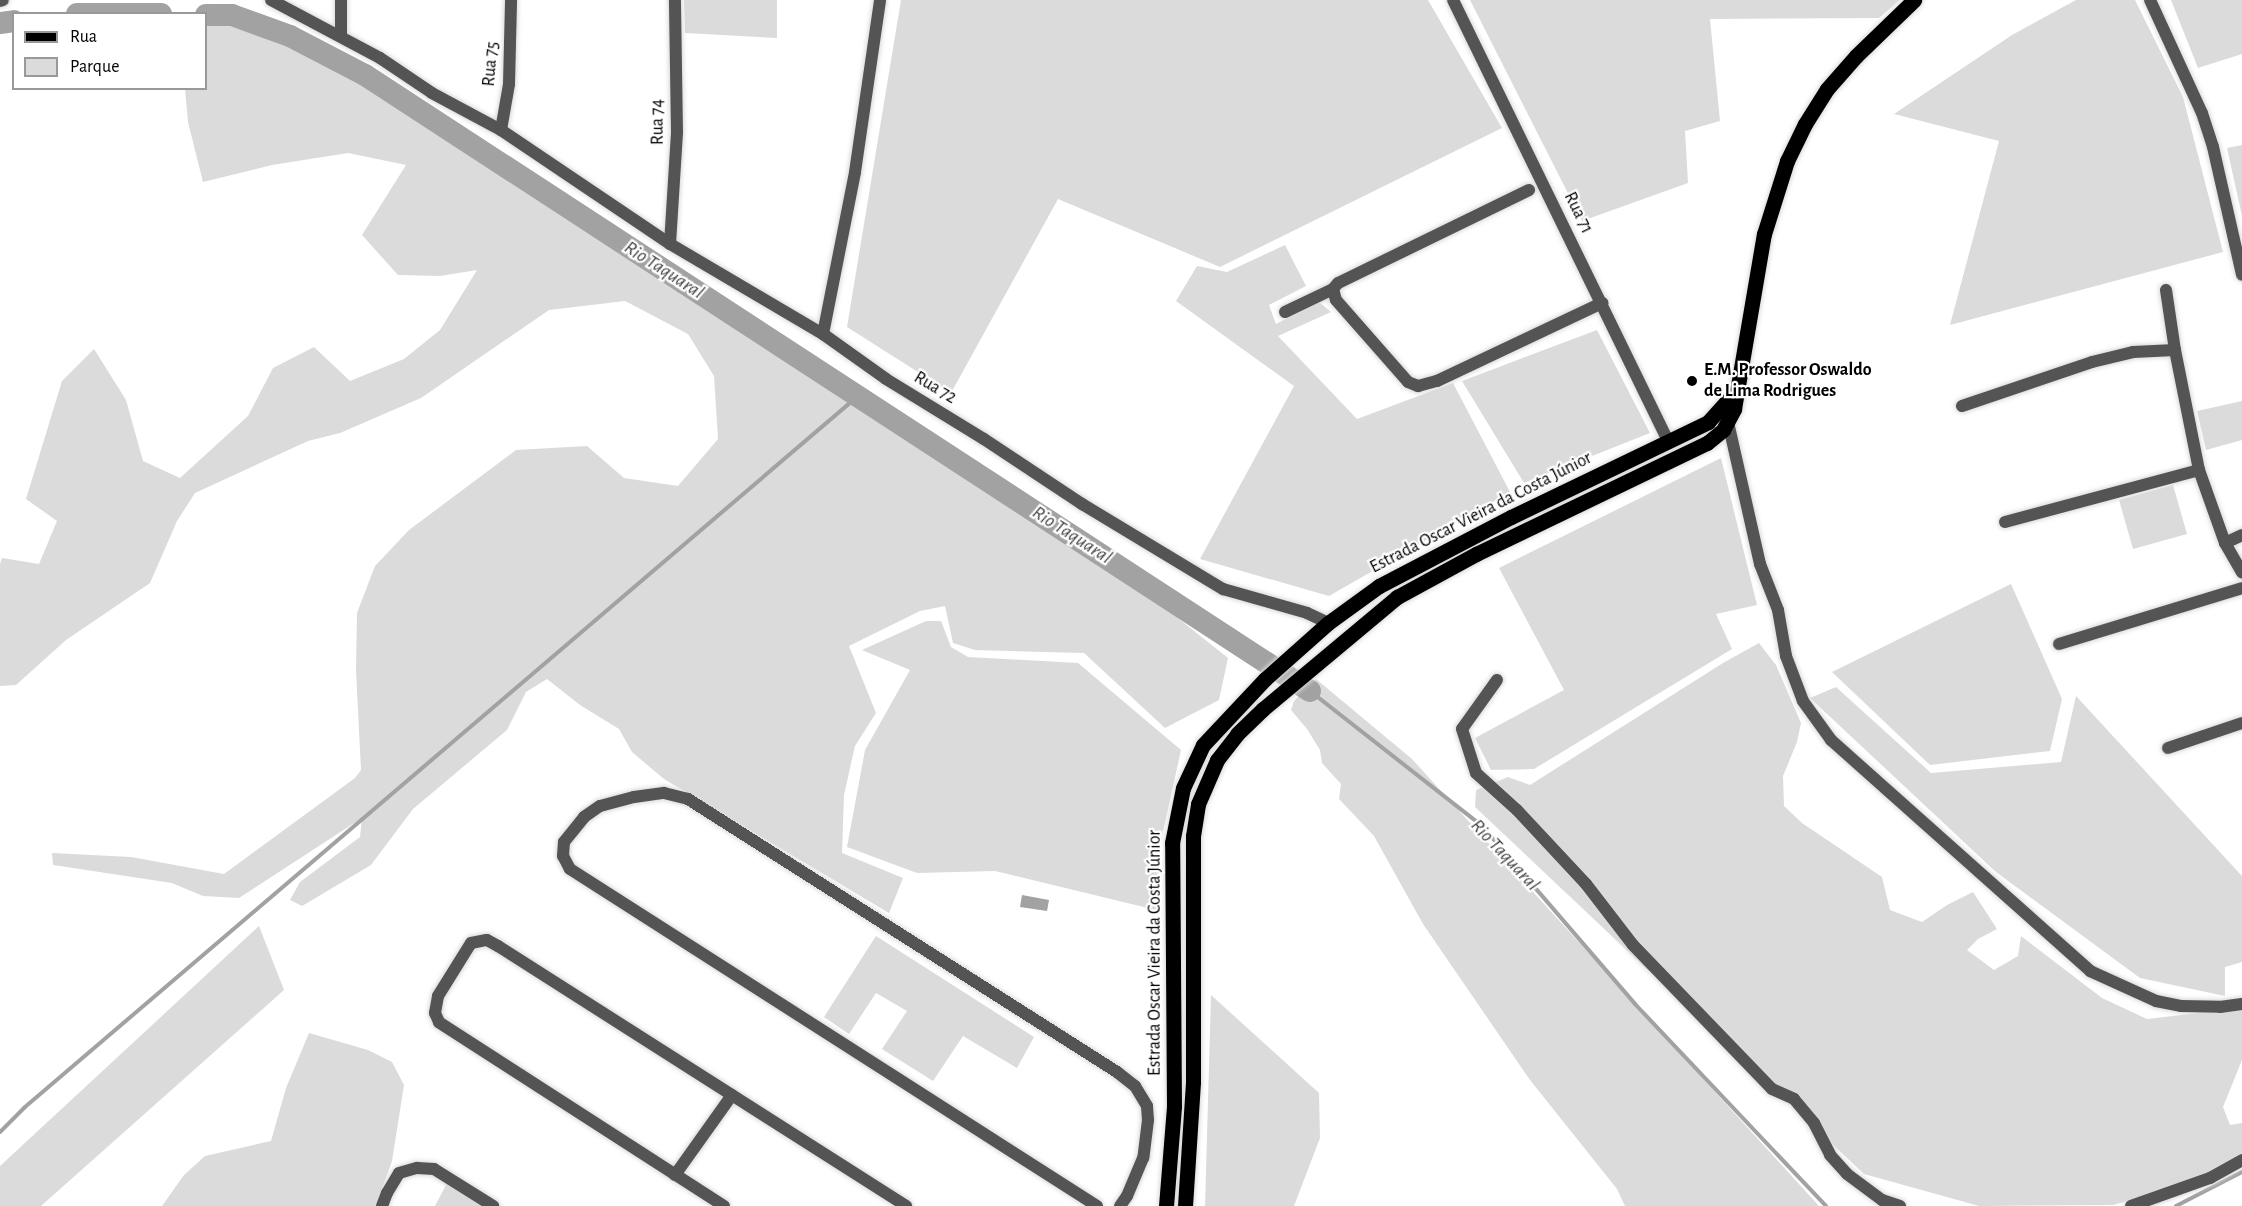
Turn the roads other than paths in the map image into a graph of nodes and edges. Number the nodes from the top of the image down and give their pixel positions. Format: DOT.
graph roads {
  1 [pos="271,0"];
  2 [pos="341,0"];
  3 [pos="511,0"];
  4 [pos="675,0"];
  5 [pos="880,0"];
  6 [pos="1453,0"];
  7 [pos="1914,0"];
  8 [pos="2150,0"];
  9 [pos="341,36"];
  10 [pos="501,130"];
  11 [pos="1529,190"];
  12 [pos="670,244"];
  13 [pos="2242,275"];
  14 [pos="1333,289"];
  15 [pos="2166,290"];
  16 [pos="1602,303"];
  17 [pos="1285,312"];
  18 [pos="823,334"];
  19 [pos="2175,350"];
  20 [pos="1737,388"];
  21 [pos="1962,406"];
  22 [pos="1728,422"];
  23 [pos="1669,442"];
  24 [pos="2199,470"];
  25 [pos="2005,522"];
  26 [pos="2242,535"];
  27 [pos="2225,543"];
  28 [pos="2242,572"];
  29 [pos="2242,588"];
  30 [pos="1328,623"];
  31 [pos="2059,644"];
  32 [pos="1497,680"];
  33 [pos="2242,723"];
  34 [pos="2168,748"];
  35 [pos="2242,1004"];
  36 [pos="732,1095"];
  37 [pos="2242,1160"];
  38 [pos="675,1175"];
  39 [pos="382,1206"];
  40 [pos="493,1206"];
  41 [pos="724,1206"];
  42 [pos="906,1206"];
  43 [pos="1097,1206"];
  44 [pos="1120,1206"];
  45 [pos="1166,1206"];
  46 [pos="1185,1206"];
  47 [pos="1900,1206"];
  48 [pos="2131,1206"];
  1 -- 9 [label="street, Rua 72"];
  2 -- 9 [label="street"];
  3 -- 10 [label="street, Rua 75"];
  4 -- 12 [label="street, Rua 74"];
  5 -- 18 [label="street"];
  6 -- 16 [label="street, Rua 71"];
  7 -- 20 [label="main road, Estrada Oscar Vieira da Costa Júnior"];
  8 -- 13 [label="street"];
  9 -- 10 [label="street, Rua 72"];
  10 -- 12 [label="street, Rua 72"];
  11 -- 14 [label="street"];
  12 -- 18 [label="street, Rua 72"];
  14 -- 16 [label="street"];
  14 -- 17 [label="street"];
  15 -- 19 [label="street"];
  16 -- 23 [label="street, Rua 71"];
  18 -- 30 [label="street, Rua 72"];
  19 -- 21 [label="street"];
  19 -- 24 [label="street"];
  20 -- 22 [label="main road, Estrada Oscar Vieira da Costa Júnior"];
  20 -- 23 [label="main road, Estrada Oscar Vieira da Costa Júnior"];
  22 -- 35 [label="street"];
  22 -- 46 [label="main road, Estrada Oscar Vieira da Costa Júnior"];
  23 -- 30 [label="main road, Estrada Oscar Vieira da Costa Júnior"];
  24 -- 25 [label="street"];
  24 -- 27 [label="street"];
  26 -- 27 [label="street"];
  27 -- 28 [label="street"];
  29 -- 31 [label="street"];
  30 -- 45 [label="main road, Estrada Oscar Vieira da Costa Júnior"];
  32 -- 47 [label="street"];
  33 -- 34 [label="street"];
  36 -- 38 [label="street"];
  36 -- 38 [label="street"];
  36 -- 42 [label="street"];
  37 -- 48 [label="street"];
  38 -- 41 [label="street"];
  39 -- 40 [label="street"];
  43 -- 44 [label="street"];
}
